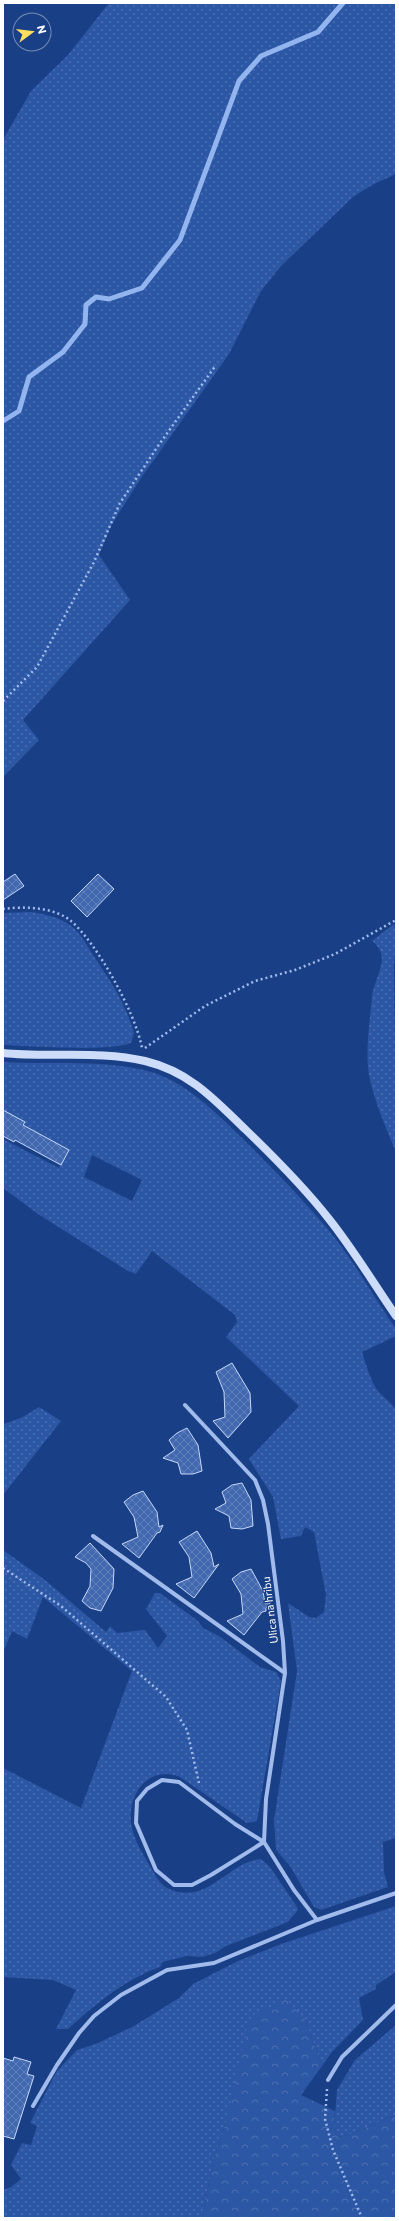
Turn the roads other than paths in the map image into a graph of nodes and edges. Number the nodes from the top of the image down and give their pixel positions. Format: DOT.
graph roads {
  1 [pos="3,1053"];
  2 [pos="396,1316"];
  3 [pos="185,1405"];
  4 [pos="93,1536"];
  5 [pos="285,1673"];
  6 [pos="264,1842"];
  7 [pos="396,1892"];
  8 [pos="317,1920"];
  9 [pos="396,2005"];
  10 [pos="328,2080"];
  11 [pos="33,2106"];
  1 -- 2 [label="street"];
  3 -- 5 [label="street, Ulica na hribu"];
  4 -- 5 [label="street"];
  5 -- 6 [label="street, Ulica na hribu"];
  6 -- 6 [label="street"];
  6 -- 8 [label="street"];
  7 -- 8 [label="street"];
  8 -- 11 [label="street"];
  9 -- 10 [label="street"];
}
